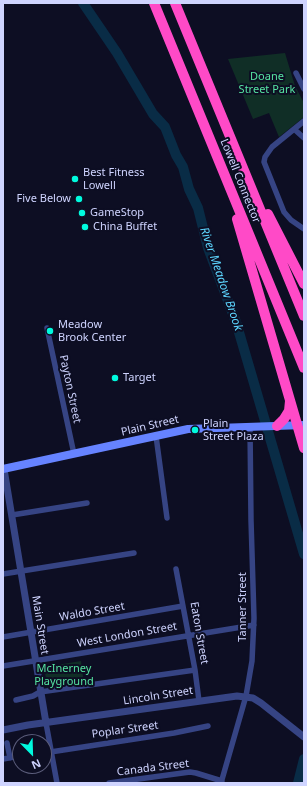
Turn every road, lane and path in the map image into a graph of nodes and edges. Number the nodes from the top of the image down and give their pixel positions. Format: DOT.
graph roads {
  1 [pos="154,3"];
  2 [pos="175,3"];
  3 [pos="296,73"];
  4 [pos="304,89"];
  5 [pos="304,121"];
  6 [pos="294,129"];
  7 [pos="304,138"];
  8 [pos="240,161"];
  9 [pos="222,169"];
  10 [pos="304,228"];
  11 [pos="304,284"];
  12 [pos="304,316"];
  13 [pos="47,328"];
  14 [pos="304,368"];
  15 [pos="290,401"];
  16 [pos="301,425"];
  17 [pos="254,426"];
  18 [pos="277,426"];
  19 [pos="156,436"];
  20 [pos="304,448"];
  21 [pos="74,454"];
  22 [pos="4,469"];
  23 [pos="87,503"];
  24 [pos="12,515"];
  25 [pos="167,518"];
  26 [pos="134,553"];
  27 [pos="176,569"];
  28 [pos="20,571"];
  29 [pos="3,574"];
  30 [pos="183,606"];
  31 [pos="254,625"];
  32 [pos="30,633"];
  33 [pos="189,635"];
  34 [pos="3,637"];
  35 [pos="35,661"];
  36 [pos="3,666"];
  37 [pos="195,670"];
  38 [pos="40,692"];
  39 [pos="246,696"];
  40 [pos="16,700"];
  41 [pos="199,701"];
  42 [pos="46,723"];
  43 [pos="208,726"];
  44 [pos="3,730"];
  45 [pos="48,734"];
  46 [pos="302,736"];
  47 [pos="7,743"];
  48 [pos="52,752"];
  49 [pos="52,757"];
  50 [pos="10,758"];
  51 [pos="3,760"];
  52 [pos="221,782"];
  53 [pos="57,783"];
  54 [pos="109,783"];
  1 -- 9 [label="highway, Lowell Connector"];
  2 -- 8 [label="highway, Lowell Connector"];
  3 -- 4 [label="street"];
  5 -- 6 [label="street"];
  6 -- 7 [label="street"];
  6 -- 10 [label="street"];
  8 -- 11 [label="highway"];
  8 -- 12 [label="highway, Lowell Connector"];
  9 -- 14 [label="highway, Lowell Connector"];
  9 -- 15 [label="highway"];
  13 -- 21 [label="street, Payton Street"];
  15 -- 16 [label="highway"];
  15 -- 18 [label="highway"];
  16 -- 18 [label="main road, Plain Street"];
  16 -- 20 [label="highway"];
  17 -- 18 [label="main road, Plain Street"];
  17 -- 19 [label="main road, Plain Street"];
  17 -- 31 [label="street, Tanner Street"];
  19 -- 21 [label="main road, Plain Street"];
  19 -- 25 [label="street"];
  21 -- 22 [label="main road, Plain Street"];
  22 -- 24 [label="street, Main Street"];
  23 -- 24 [label="street"];
  24 -- 28 [label="street, Main Street"];
  26 -- 28 [label="street"];
  27 -- 30 [label="street, Eaton Street"];
  28 -- 29 [label="street"];
  28 -- 32 [label="street, Main Street"];
  30 -- 32 [label="street, Waldo Street"];
  30 -- 33 [label="street, Eaton Street"];
  31 -- 33 [label="street, West London Street"];
  31 -- 39 [label="street, Tanner Street"];
  32 -- 34 [label="street, Waldo Street"];
  32 -- 35 [label="street, Main Street"];
  33 -- 35 [label="street, West London Street"];
  33 -- 37 [label="street, Eaton Street"];
  35 -- 36 [label="street, West London Street"];
  35 -- 38 [label="street, Main Street"];
  37 -- 38 [label="street"];
  37 -- 41 [label="street, Eaton Street"];
  38 -- 40 [label="street"];
  38 -- 42 [label="street, Main Street"];
  39 -- 41 [label="street, Lincoln Street"];
  39 -- 46 [label="street, Lincoln Street"];
  39 -- 52 [label="street, Tanner Street"];
  41 -- 42 [label="street, Lincoln Street"];
  42 -- 44 [label="street, Lincoln Street"];
  42 -- 45 [label="street, Main Street"];
  43 -- 48 [label="street, Poplar Street"];
  47 -- 50 [label="street"];
  49 -- 53 [label="street, Main Street"];
  50 -- 51 [label="street"];
  52 -- 54 [label="street, Canada Street"];
}
